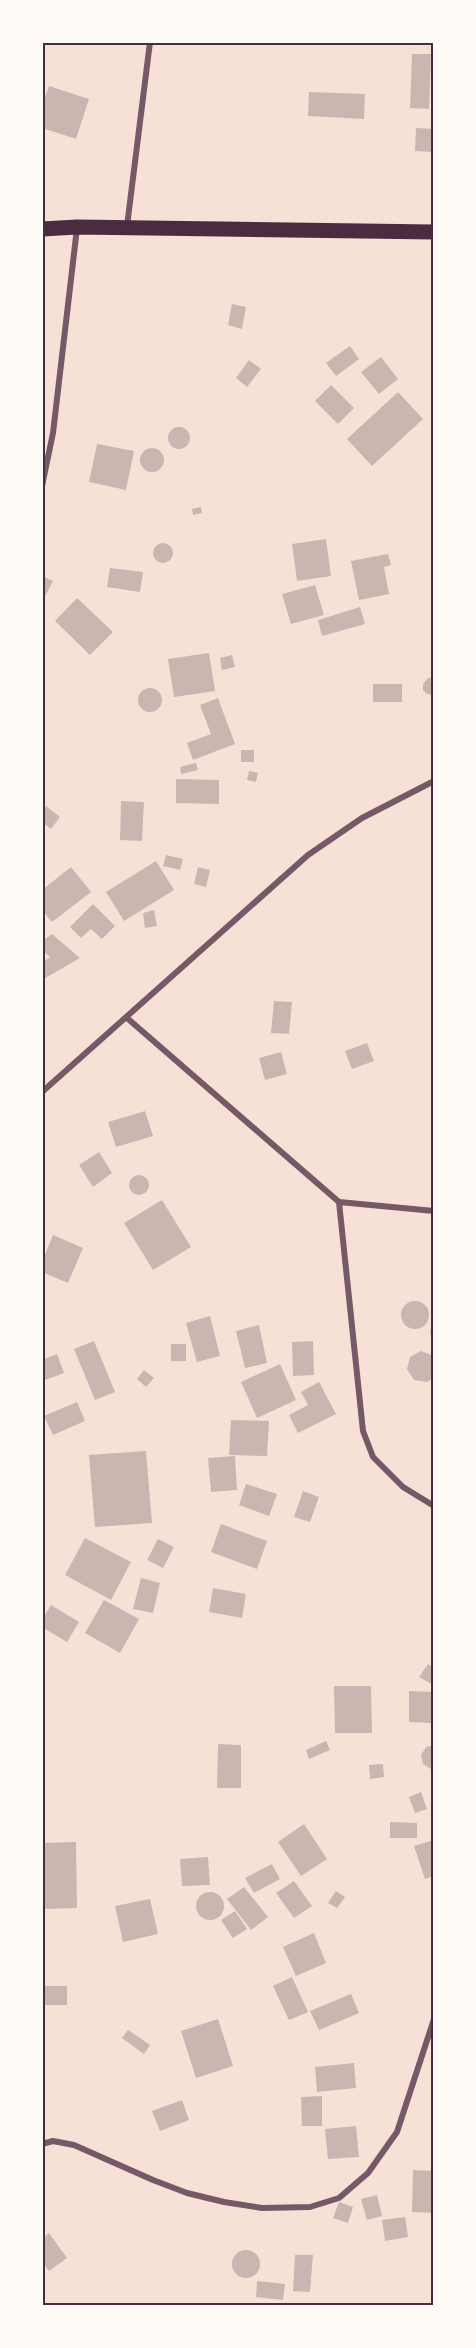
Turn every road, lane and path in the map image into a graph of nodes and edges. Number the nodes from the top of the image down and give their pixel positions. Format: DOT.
graph roads {
  1 [pos="150,42"];
  2 [pos="77,227"];
  3 [pos="127,228"];
  4 [pos="42,229"];
  5 [pos="434,232"];
  6 [pos="42,486"];
  7 [pos="434,781"];
  8 [pos="127,1018"];
  9 [pos="42,1092"];
  10 [pos="339,1202"];
  11 [pos="434,1211"];
  12 [pos="434,1506"];
  13 [pos="434,2019"];
  14 [pos="42,2144"];
  1 -- 3 [label="street"];
  2 -- 3 [label="main road"];
  2 -- 4 [label="main road"];
  2 -- 6 [label="street"];
  3 -- 5 [label="main road"];
  7 -- 8 [label="street"];
  8 -- 9 [label="street"];
  8 -- 10 [label="street"];
  10 -- 11 [label="street"];
  10 -- 12 [label="street"];
  13 -- 14 [label="street"];
}
